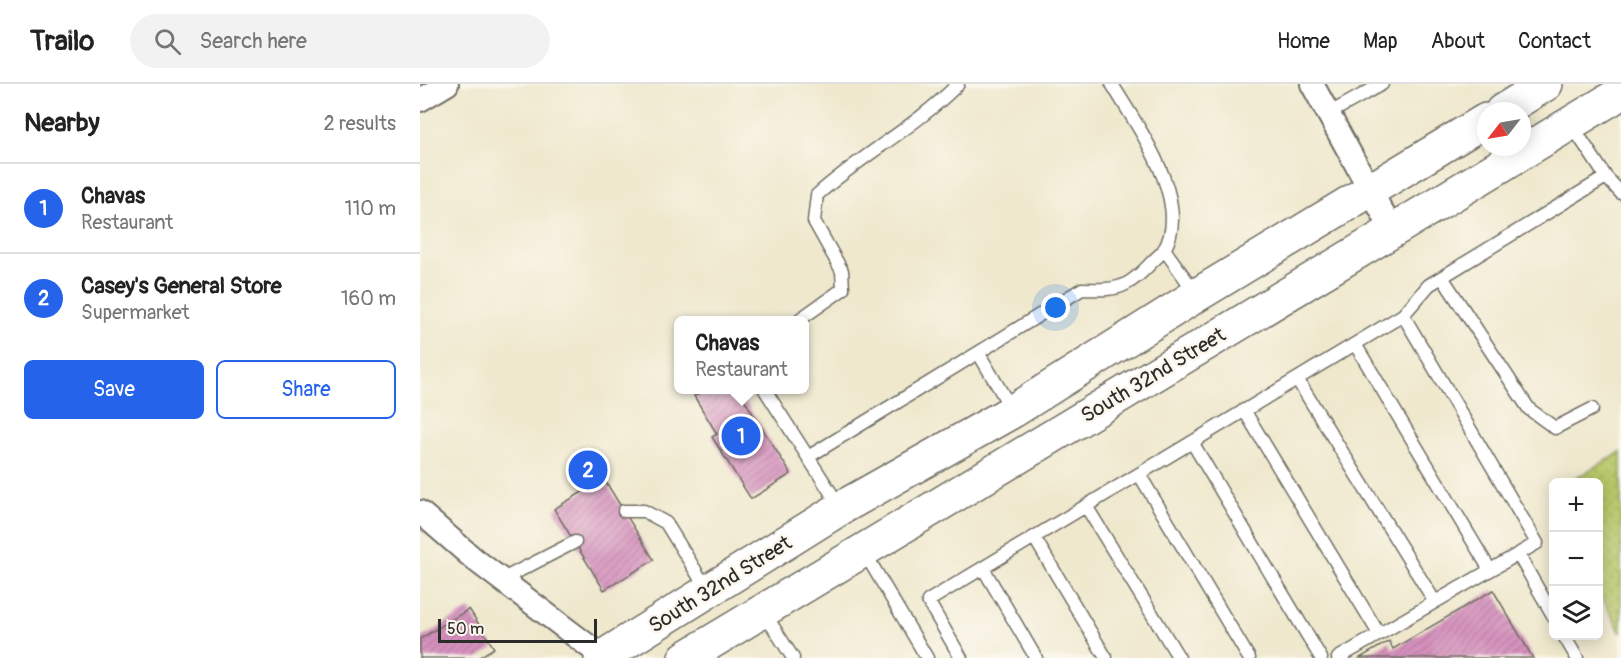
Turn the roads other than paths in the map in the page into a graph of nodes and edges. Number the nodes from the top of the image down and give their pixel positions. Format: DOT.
graph roads {
  1 [pos="447,84"];
  2 [pos="958,84"];
  3 [pos="1112,84"];
  4 [pos="1312,84"];
  5 [pos="1382,84"];
  6 [pos="1546,84"];
  7 [pos="1621,93"];
  8 [pos="420,100"];
  9 [pos="1517,102"];
  10 [pos="1328,114"];
  11 [pos="1570,123"];
  12 [pos="1477,125"];
  13 [pos="1606,177"];
  14 [pos="1369,191"];
  15 [pos="1621,193"];
  16 [pos="1392,230"];
  17 [pos="1164,249"];
  18 [pos="1442,277"];
  19 [pos="1197,295"];
  20 [pos="1403,315"];
  21 [pos="806,316"];
  22 [pos="1355,344"];
  23 [pos="979,354"];
  24 [pos="1297,379"];
  25 [pos="768,394"];
  26 [pos="1592,409"];
  27 [pos="1244,410"];
  28 [pos="1013,411"];
  29 [pos="1192,442"];
  30 [pos="808,457"];
  31 [pos="1139,474"];
  32 [pos="1086,506"];
  33 [pos="841,508"];
  34 [pos="624,511"];
  35 [pos="420,512"];
  36 [pos="1034,537"];
  37 [pos="575,542"];
  38 [pos="863,549"];
  39 [pos="1518,554"];
  40 [pos="983,568"];
  41 [pos="1490,570"];
  42 [pos="503,579"];
  43 [pos="708,593"];
  44 [pos="1435,602"];
  45 [pos="1549,608"];
  46 [pos="763,611"];
  47 [pos="1379,634"];
  48 [pos="1566,640"];
  49 [pos="602,657"];
  50 [pos="685,658"];
  51 [pos="792,658"];
  52 [pos="927,658"];
  53 [pos="961,658"];
  54 [pos="1036,658"];
  55 [pos="1106,658"];
  56 [pos="1179,658"];
  57 [pos="1249,658"];
  58 [pos="1321,658"];
  59 [pos="1338,658"];
  60 [pos="1576,658"];
  1 -- 8 [label="street"];
  2 -- 21 [label="lane"];
  3 -- 17 [label="lane"];
  4 -- 10 [label="street"];
  5 -- 10 [label="lane"];
  6 -- 9 [label="highway"];
  7 -- 11 [label="highway, South 32nd Street"];
  10 -- 14 [label="street"];
  11 -- 13 [label="lane"];
  11 -- 16 [label="highway, South 32nd Street"];
  12 -- 14 [label="highway, South 32nd Street"];
  13 -- 15 [label="lane"];
  13 -- 18 [label="lane"];
  14 -- 16 [label="street"];
  14 -- 19 [label="highway, South 32nd Street"];
  16 -- 38 [label="highway, South 32nd Street"];
  17 -- 19 [label="lane"];
  17 -- 23 [label="lane"];
  18 -- 20 [label="lane"];
  18 -- 26 [label="lane"];
  19 -- 28 [label="highway, South 32nd Street"];
  20 -- 22 [label="lane"];
  20 -- 39 [label="lane"];
  22 -- 24 [label="lane"];
  22 -- 41 [label="lane"];
  23 -- 28 [label="lane"];
  23 -- 30 [label="lane"];
  24 -- 27 [label="lane"];
  24 -- 44 [label="lane"];
  25 -- 30 [label="lane"];
  27 -- 29 [label="lane"];
  27 -- 47 [label="lane"];
  28 -- 33 [label="highway, South 32nd Street"];
  29 -- 31 [label="lane"];
  29 -- 58 [label="lane"];
  30 -- 33 [label="lane"];
  31 -- 32 [label="lane"];
  31 -- 57 [label="lane"];
  32 -- 36 [label="lane"];
  32 -- 56 [label="lane"];
  33 -- 43 [label="highway, South 32nd Street"];
  34 -- 43 [label="lane"];
  35 -- 42 [label="street"];
  36 -- 40 [label="lane"];
  36 -- 55 [label="lane"];
  37 -- 42 [label="lane"];
  38 -- 46 [label="highway, South 32nd Street"];
  38 -- 52 [label="lane"];
  39 -- 41 [label="lane"];
  39 -- 45 [label="lane"];
  40 -- 53 [label="lane"];
  40 -- 54 [label="lane"];
  41 -- 44 [label="lane"];
  42 -- 49 [label="street"];
  43 -- 49 [label="highway, South 32nd Street"];
  44 -- 47 [label="lane"];
  46 -- 50 [label="highway, South 32nd Street"];
  46 -- 51 [label="lane"];
  47 -- 59 [label="lane"];
  48 -- 60 [label="lane"];
}
